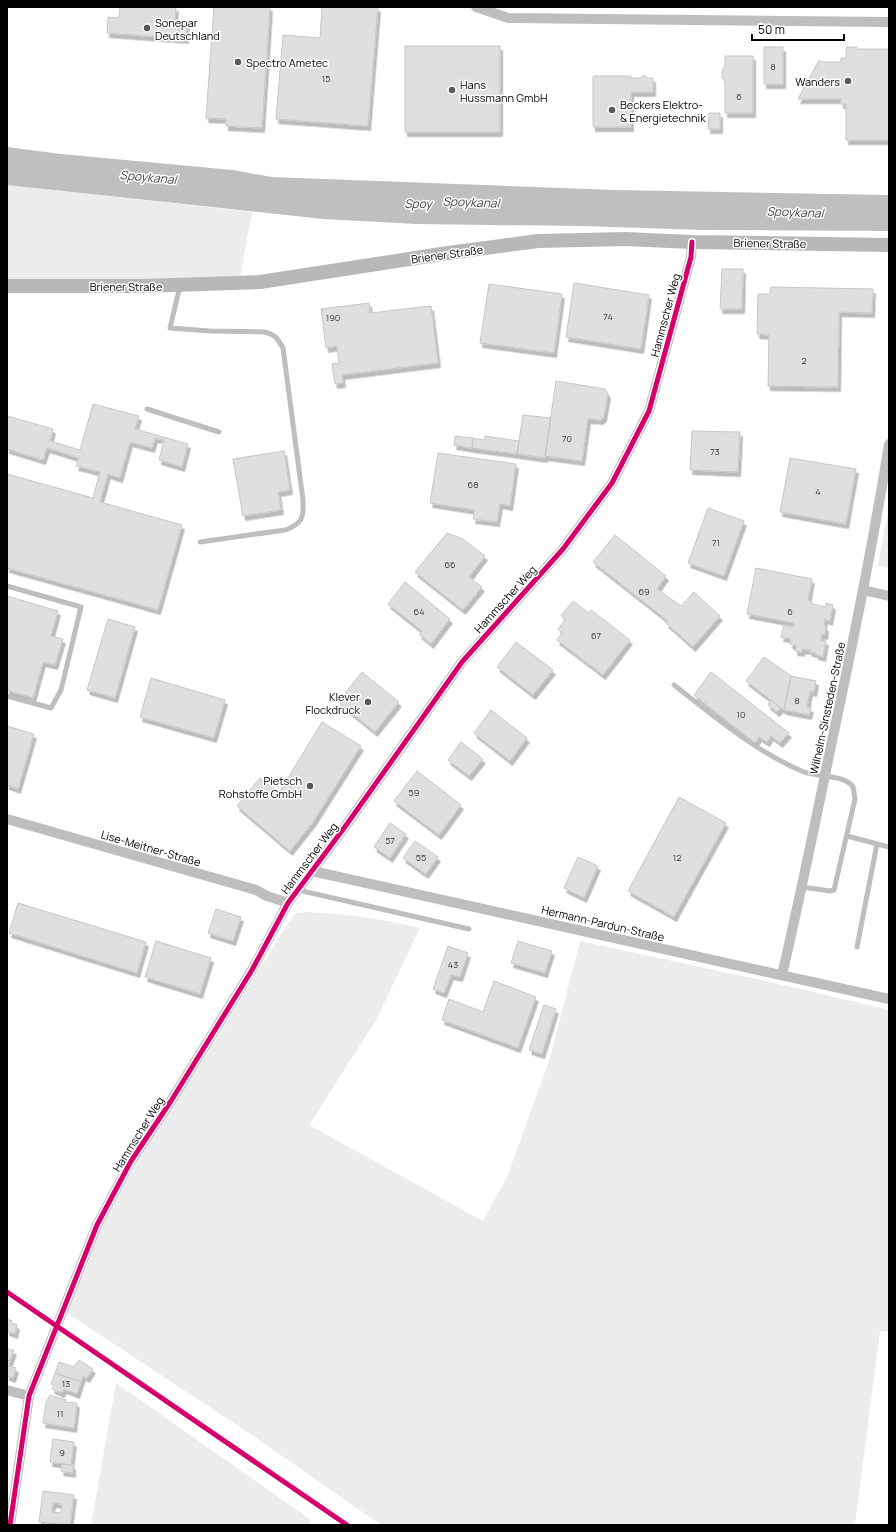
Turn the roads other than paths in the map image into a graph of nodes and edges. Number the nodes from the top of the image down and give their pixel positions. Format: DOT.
graph roads {
  1 [pos="476,7"];
  2 [pos="889,22"];
  3 [pos="692,242"];
  4 [pos="889,245"];
  5 [pos="7,286"];
  6 [pos="180,286"];
  7 [pos="148,409"];
  8 [pos="219,432"];
  9 [pos="889,444"];
  10 [pos="200,542"];
  11 [pos="7,586"];
  12 [pos="863,590"];
  13 [pos="889,596"];
  14 [pos="674,685"];
  15 [pos="7,696"];
  16 [pos="825,776"];
  17 [pos="7,819"];
  18 [pos="846,836"];
  19 [pos="877,844"];
  20 [pos="889,847"];
  21 [pos="312,871"];
  22 [pos="802,887"];
  23 [pos="298,890"];
  24 [pos="288,904"];
  25 [pos="469,928"];
  26 [pos="857,947"];
  27 [pos="782,975"];
  28 [pos="889,999"];
  29 [pos="7,1390"];
  30 [pos="29,1396"];
  31 [pos="10,1525"];
  1 -- 2 [label="street"];
  3 -- 4 [label="street, Briener Straße"];
  3 -- 6 [label="street, Briener Straße"];
  3 -- 21 [label="street, Hammscher Weg"];
  5 -- 6 [label="street, Briener Straße"];
  6 -- 10 [label="lane"];
  7 -- 8 [label="lane"];
  9 -- 12 [label="street, Wilhelm-Sinsteden-Straße"];
  11 -- 15 [label="lane"];
  12 -- 13 [label="street"];
  12 -- 16 [label="street, Wilhelm-Sinsteden-Straße"];
  14 -- 16 [label="lane"];
  16 -- 18 [label="lane"];
  16 -- 22 [label="street, Wilhelm-Sinsteden-Straße"];
  17 -- 24 [label="street, Lise-Meitner-Straße"];
  18 -- 19 [label="lane"];
  18 -- 22 [label="lane"];
  19 -- 20 [label="lane"];
  19 -- 26 [label="lane"];
  21 -- 23 [label="street, Hammscher Weg"];
  21 -- 27 [label="street, Hermann-Pardun-Straße"];
  22 -- 27 [label="street, Wilhelm-Sinsteden-Straße"];
  23 -- 24 [label="street, Hammscher Weg"];
  23 -- 25 [label="lane"];
  24 -- 30 [label="street, Hammscher Weg"];
  27 -- 28 [label="street, Hermann-Pardun-Straße"];
  29 -- 30 [label="street"];
  30 -- 31 [label="street, Hammscher Weg"];
}
